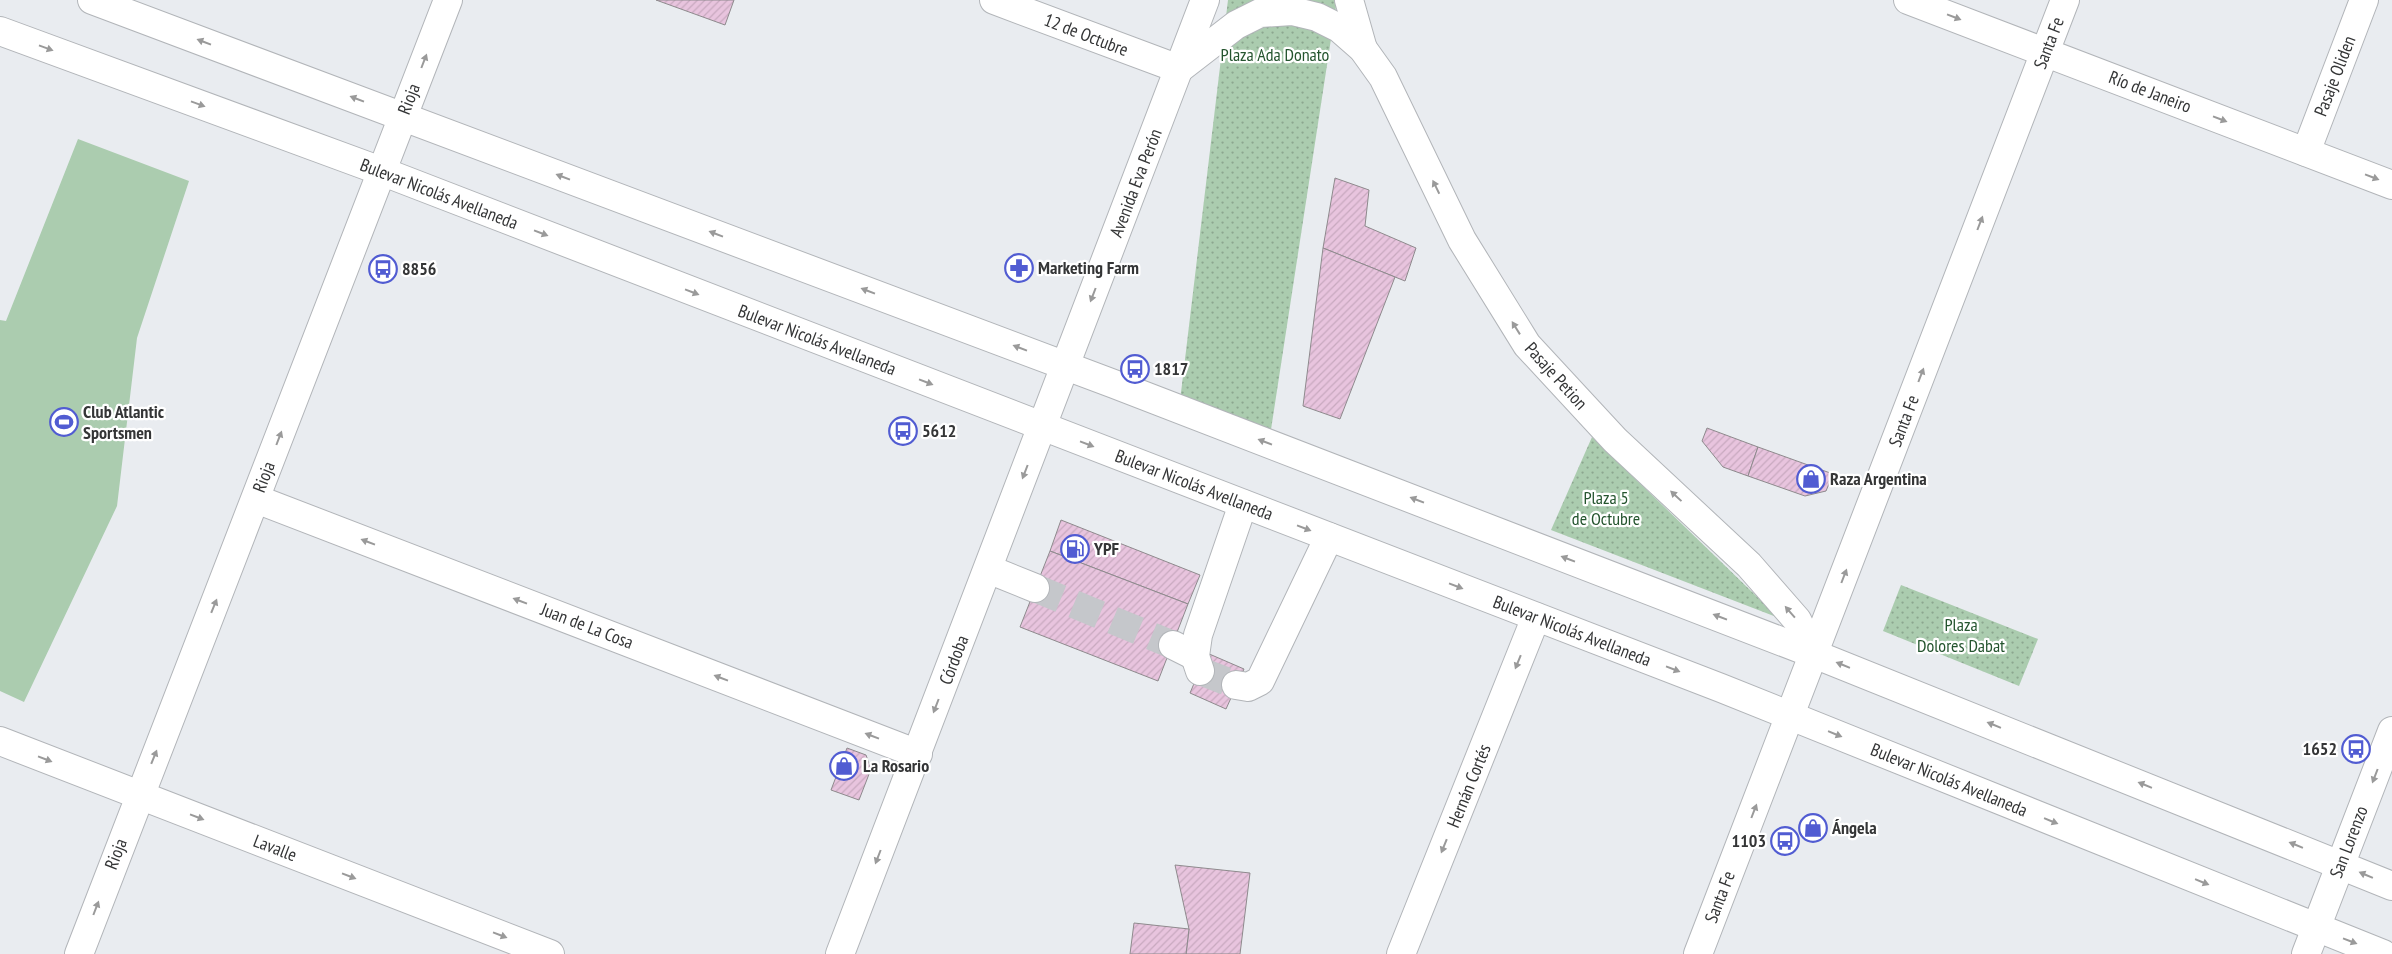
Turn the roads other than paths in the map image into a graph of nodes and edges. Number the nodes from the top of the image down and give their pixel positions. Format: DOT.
graph roads {
  1 [pos="92,0"];
  2 [pos="448,0"];
  3 [pos="994,0"];
  4 [pos="1205,0"];
  5 [pos="1350,0"];
  6 [pos="1908,0"];
  7 [pos="2065,0"];
  8 [pos="2364,0"];
  9 [pos="121,5"];
  10 [pos="0,31"];
  11 [pos="1363,49"];
  12 [pos="2045,52"];
  13 [pos="1178,69"];
  14 [pos="402,117"];
  15 [pos="2306,152"];
  16 [pos="381,172"];
  17 [pos="2392,185"];
  18 [pos="1066,365"];
  19 [pos="1042,426"];
  20 [pos="256,500"];
  21 [pos="1243,504"];
  22 [pos="1329,537"];
  23 [pos="988,569"];
  24 [pos="1035,588"];
  25 [pos="1536,617"];
  26 [pos="1814,654"];
  27 [pos="1189,657"];
  28 [pos="1236,685"];
  29 [pos="1790,716"];
  30 [pos="2392,731"];
  31 [pos="0,741"];
  32 [pos="918,754"];
  33 [pos="139,795"];
  34 [pos="2341,864"];
  35 [pos="2392,886"];
  36 [pos="2316,928"];
  37 [pos="78,954"];
  38 [pos="550,954"];
  39 [pos="840,954"];
  40 [pos="1401,954"];
  41 [pos="1698,954"];
  42 [pos="2306,954"];
  43 [pos="2383,954"];
  1 -- 9 [label="main road"];
  14 -- 2 [label="main road, Rioja, one-way"];
  3 -- 13 [label="main road, 12 de Octubre"];
  4 -- 13 [label="main road, Avenida Eva Perón"];
  5 -- 11 [label="main road, Pasaje Petion"];
  6 -- 12 [label="main road, Río de Janeiro, one-way"];
  7 -- 12 [label="main road, Santa Fe"];
  8 -- 15 [label="main road, Pasaje Oliden"];
  14 -- 9 [label="main road, one-way"];
  10 -- 16 [label="main road, Bulevar Nicolás Avellaneda, one-way"];
  11 -- 13 [label="main road, Pasaje Petion"];
  26 -- 11 [label="main road, Pasaje Petion, one-way"];
  12 -- 15 [label="main road, Río de Janeiro, one-way"];
  26 -- 12 [label="main road, Santa Fe, one-way"];
  13 -- 18 [label="main road, Avenida Eva Perón, one-way"];
  14 -- 16 [label="main road, Rioja"];
  18 -- 14 [label="main road, one-way"];
  15 -- 17 [label="main road, Río de Janeiro, one-way"];
  16 -- 19 [label="main road, Bulevar Nicolás Avellaneda, one-way"];
  20 -- 16 [label="main road, Rioja, one-way"];
  18 -- 19 [label="main road, Córdoba"];
  26 -- 18 [label="main road, one-way"];
  19 -- 21 [label="main road, Bulevar Nicolás Avellaneda, one-way"];
  19 -- 23 [label="main road, Córdoba, one-way"];
  32 -- 20 [label="main road, Juan de La Cosa, one-way"];
  33 -- 20 [label="main road, Rioja, one-way"];
  21 -- 22 [label="main road, Bulevar Nicolás Avellaneda, one-way"];
  21 -- 27 [label="main road"];
  22 -- 25 [label="main road, Bulevar Nicolás Avellaneda, one-way"];
  22 -- 28 [label="main road"];
  23 -- 24 [label="main road"];
  23 -- 32 [label="main road, Córdoba, one-way"];
  25 -- 29 [label="main road, Bulevar Nicolás Avellaneda, one-way"];
  25 -- 40 [label="main road, Hernán Cortés, one-way"];
  26 -- 29 [label="main road, Santa Fe"];
  34 -- 26 [label="main road, one-way"];
  29 -- 36 [label="main road, Bulevar Nicolás Avellaneda, one-way"];
  41 -- 29 [label="main road, Santa Fe, one-way"];
  30 -- 34 [label="main road, San Lorenzo, one-way"];
  31 -- 33 [label="main road, Lavalle, one-way"];
  32 -- 39 [label="main road, Córdoba, one-way"];
  37 -- 33 [label="main road, Rioja, one-way"];
  33 -- 38 [label="main road, Lavalle, one-way"];
  35 -- 34 [label="main road, one-way"];
  34 -- 36 [label="main road, San Lorenzo"];
  36 -- 42 [label="main road, San Lorenzo"];
  36 -- 43 [label="main road, Bulevar Nicolás Avellaneda, one-way"];
}
